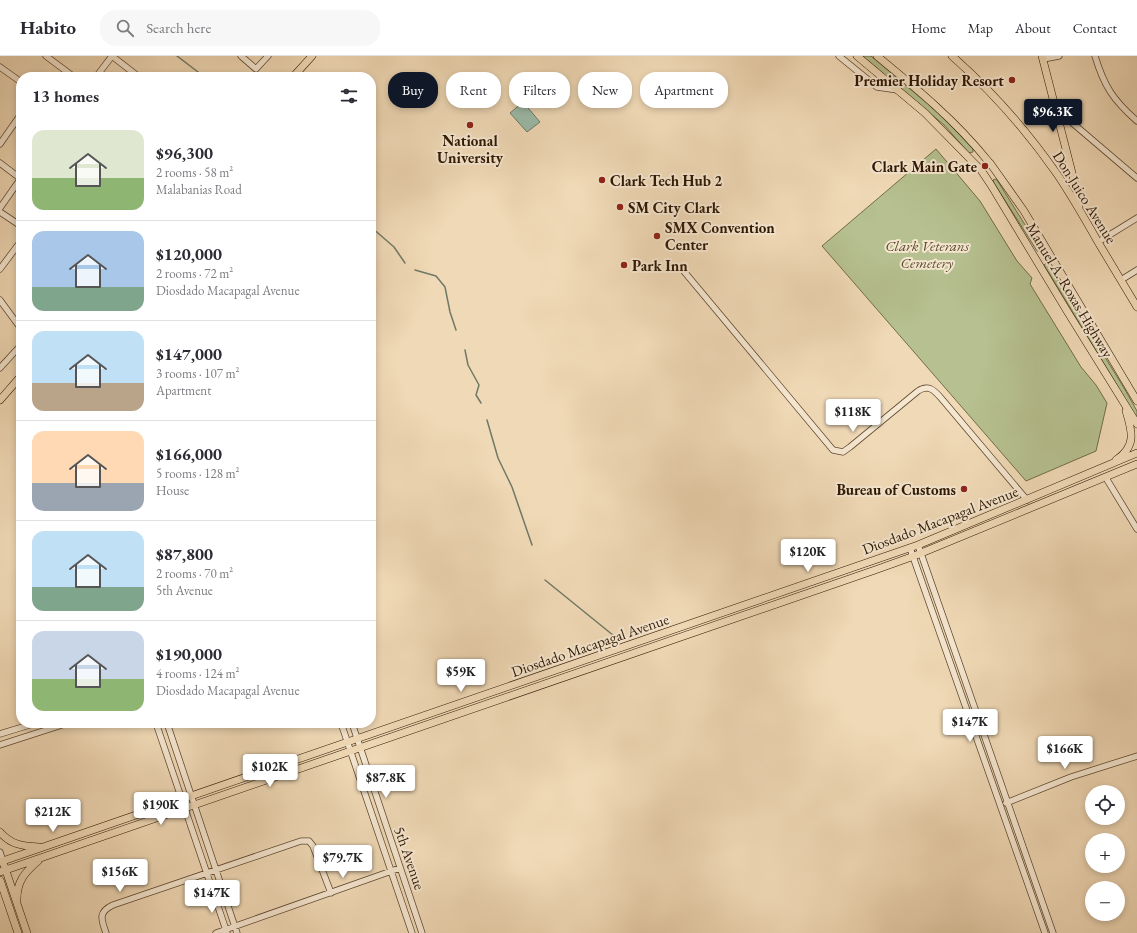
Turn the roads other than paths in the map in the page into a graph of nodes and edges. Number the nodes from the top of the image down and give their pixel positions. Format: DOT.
graph roads {
  1 [pos="46,56"];
  2 [pos="112,56"];
  3 [pos="241,56"];
  4 [pos="268,56"];
  5 [pos="312,56"];
  6 [pos="840,56"];
  7 [pos="857,56"];
  8 [pos="877,56"];
  9 [pos="952,56"];
  10 [pos="1058,56"];
  11 [pos="1095,56"];
  12 [pos="1043,58"];
  13 [pos="0,68"];
  14 [pos="67,72"];
  15 [pos="100,72"];
  16 [pos="133,72"];
  17 [pos="298,72"];
  18 [pos="16,79"];
  19 [pos="898,90"];
  20 [pos="1056,109"];
  21 [pos="16,121"];
  22 [pos="1137,121"];
  23 [pos="0,144"];
  24 [pos="979,150"];
  25 [pos="970,158"];
  26 [pos="0,163"];
  27 [pos="995,170"];
  28 [pos="16,175"];
  29 [pos="986,176"];
  30 [pos="1137,178"];
  31 [pos="16,186"];
  32 [pos="0,208"];
  33 [pos="1079,208"];
  34 [pos="0,212"];
  35 [pos="1137,218"];
  36 [pos="16,223"];
  37 [pos="1098,242"];
  38 [pos="16,248"];
  39 [pos="0,269"];
  40 [pos="682,269"];
  41 [pos="1137,270"];
  42 [pos="1121,280"];
  43 [pos="0,300"];
  44 [pos="1137,307"];
  45 [pos="16,322"];
  46 [pos="16,350"];
  47 [pos="0,368"];
  48 [pos="16,382"];
  49 [pos="0,400"];
  50 [pos="1123,401"];
  51 [pos="1137,401"];
  52 [pos="1137,424"];
  53 [pos="1137,454"];
  54 [pos="1137,464"];
  55 [pos="1100,469"];
  56 [pos="1106,478"];
  57 [pos="1028,500"];
  58 [pos="1137,529"];
  59 [pos="918,545"];
  60 [pos="910,548"];
  61 [pos="921,553"];
  62 [pos="914,556"];
  63 [pos="527,680"];
  64 [pos="530,688"];
  65 [pos="20,728"];
  66 [pos="53,728"];
  67 [pos="158,728"];
  68 [pos="169,728"];
  69 [pos="342,728"];
  70 [pos="354,728"];
  71 [pos="0,734"];
  72 [pos="357,738"];
  73 [pos="347,742"];
  74 [pos="0,745"];
  75 [pos="360,747"];
  76 [pos="350,750"];
  77 [pos="1137,756"];
  78 [pos="191,796"];
  79 [pos="182,799"];
  80 [pos="1008,802"];
  81 [pos="194,804"];
  82 [pos="1000,805"];
  83 [pos="185,808"];
  84 [pos="0,832"];
  85 [pos="44,847"];
  86 [pos="0,852"];
  87 [pos="42,857"];
  88 [pos="2,862"];
  89 [pos="400,868"];
  90 [pos="216,870"];
  91 [pos="3,871"];
  92 [pos="391,871"];
  93 [pos="207,873"];
  94 [pos="0,880"];
  95 [pos="330,893"];
  96 [pos="16,902"];
  97 [pos="235,926"];
  98 [pos="226,931"];
  99 [pos="18,933"];
  100 [pos="27,933"];
  101 [pos="106,933"];
  102 [pos="216,933"];
  103 [pos="237,933"];
  104 [pos="412,933"];
  105 [pos="422,933"];
  106 [pos="1045,933"];
  107 [pos="1053,933"];
  1 -- 14 [label="street"];
  2 -- 15 [label="street"];
  2 -- 16 [label="street"];
  3 -- 4 [label="street"];
  5 -- 17 [label="main road"];
  6 -- 19 [label="street"];
  7 -- 19 [label="main road, Manuel A. Roxas Highway"];
  8 -- 24 [label="main road, Manuel A. Roxas Highway"];
  9 -- 33 [label="main road, Don Juico Avenue"];
  10 -- 12 [label="street"];
  11 -- 22 [label="street"];
  12 -- 20 [label="main road"];
  13 -- 18 [label="street"];
  19 -- 25 [label="main road, Manuel A. Roxas Highway"];
  20 -- 30 [label="street"];
  20 -- 33 [label="main road"];
  21 -- 23 [label="street"];
  24 -- 25 [label="main road"];
  24 -- 27 [label="main road, Manuel A. Roxas Highway"];
  25 -- 29 [label="main road, Manuel A. Roxas Highway"];
  26 -- 28 [label="street"];
  27 -- 29 [label="main road"];
  27 -- 51 [label="main road, Manuel A. Roxas Highway"];
  29 -- 50 [label="main road, Manuel A. Roxas Highway"];
  31 -- 32 [label="street"];
  33 -- 37 [label="main road, Don Juico Avenue"];
  34 -- 36 [label="street"];
  35 -- 37 [label="street"];
  37 -- 42 [label="main road, Don Juico Avenue"];
  38 -- 39 [label="street"];
  40 -- 57 [label="street"];
  41 -- 42 [label="street"];
  42 -- 44 [label="main road, Don Juico Avenue"];
  43 -- 45 [label="street"];
  46 -- 47 [label="street"];
  48 -- 49 [label="main road"];
  50 -- 52 [label="main road, Manuel A. Roxas Highway"];
  50 -- 55 [label="main road"];
  53 -- 55 [label="main road, Diosdado Macapagal Avenue"];
  54 -- 56 [label="main road, Diosdado Macapagal Avenue"];
  55 -- 57 [label="main road, Diosdado Macapagal Avenue"];
  56 -- 58 [label="street"];
  56 -- 61 [label="main road, Diosdado Macapagal Avenue"];
  57 -- 59 [label="main road, Diosdado Macapagal Avenue"];
  59 -- 60 [label="main road, Diosdado Macapagal Avenue"];
  59 -- 61 [label="street"];
  60 -- 62 [label="street"];
  60 -- 63 [label="main road, Diosdado Macapagal Avenue"];
  61 -- 62 [label="main road, Diosdado Macapagal Avenue"];
  61 -- 80 [label="street"];
  62 -- 64 [label="main road, Diosdado Macapagal Avenue"];
  62 -- 82 [label="street"];
  63 -- 64 [label="main road"];
  63 -- 72 [label="main road, Diosdado Macapagal Avenue"];
  64 -- 75 [label="main road, Diosdado Macapagal Avenue"];
  65 -- 71 [label="street"];
  66 -- 74 [label="street"];
  67 -- 79 [label="street"];
  68 -- 78 [label="street"];
  69 -- 73 [label="street, 5th Avenue"];
  70 -- 72 [label="street, 5th Avenue"];
  72 -- 73 [label="main road, Diosdado Macapagal Avenue"];
  72 -- 75 [label="street, 5th Avenue"];
  73 -- 76 [label="street, 5th Avenue"];
  73 -- 78 [label="main road, Diosdado Macapagal Avenue"];
  75 -- 76 [label="main road, Diosdado Macapagal Avenue"];
  75 -- 89 [label="street, 5th Avenue"];
  76 -- 81 [label="main road, Diosdado Macapagal Avenue"];
  76 -- 92 [label="street, 5th Avenue"];
  77 -- 80 [label="street"];
  78 -- 79 [label="main road, Diosdado Macapagal Avenue"];
  78 -- 81 [label="street"];
  79 -- 83 [label="street"];
  79 -- 85 [label="main road, Diosdado Macapagal Avenue"];
  80 -- 82 [label="street"];
  80 -- 107 [label="street"];
  81 -- 83 [label="main road, Diosdado Macapagal Avenue"];
  81 -- 90 [label="street"];
  82 -- 106 [label="street"];
  83 -- 87 [label="main road, Diosdado Macapagal Avenue"];
  83 -- 93 [label="street"];
  84 -- 85 [label="main road"];
  85 -- 88 [label="main road, Diosdado Macapagal Avenue"];
  86 -- 88 [label="street"];
  87 -- 91 [label="main road, Diosdado Macapagal Avenue"];
  87 -- 96 [label="main road"];
  88 -- 91 [label="main road"];
  89 -- 92 [label="street"];
  89 -- 105 [label="street, 5th Avenue"];
  90 -- 93 [label="street"];
  90 -- 95 [label="street"];
  90 -- 97 [label="street"];
  91 -- 96 [label="main road"];
  92 -- 95 [label="street"];
  92 -- 104 [label="street, 5th Avenue"];
  93 -- 98 [label="street"];
  93 -- 101 [label="street"];
  94 -- 99 [label="main road"];
  95 -- 97 [label="street"];
  96 -- 100 [label="main road"];
  97 -- 98 [label="street"];
  97 -- 103 [label="street"];
  98 -- 102 [label="street"];
}
